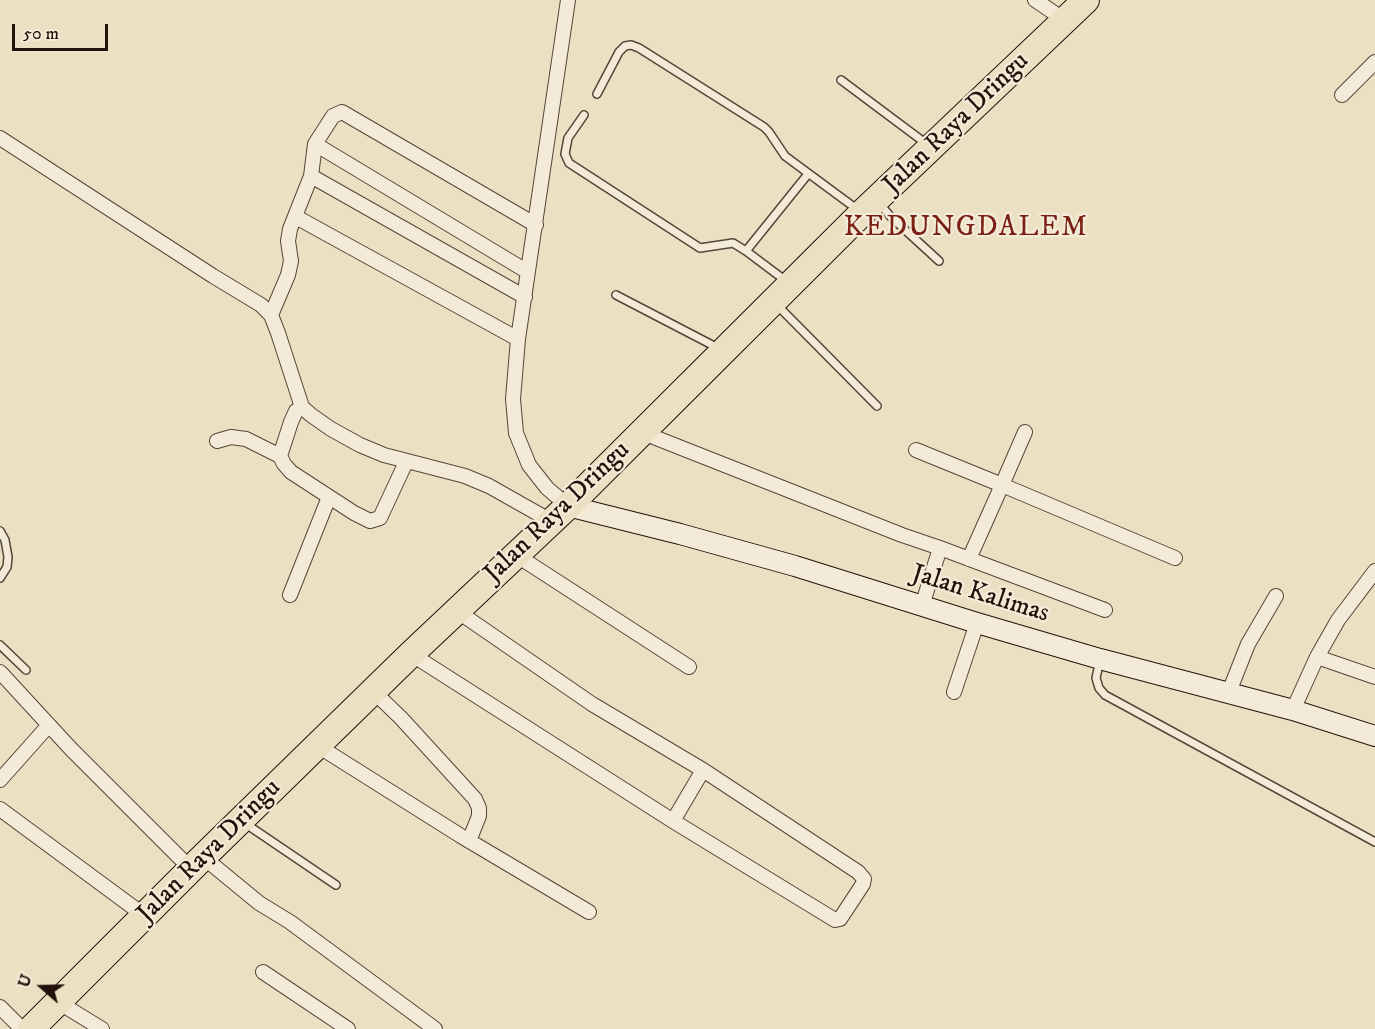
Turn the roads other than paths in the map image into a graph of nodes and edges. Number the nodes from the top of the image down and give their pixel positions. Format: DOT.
graph roads {
  1 [pos="568,0"];
  2 [pos="1035,0"];
  3 [pos="1086,0"];
  4 [pos="1066,21"];
  5 [pos="1375,62"];
  6 [pos="841,80"];
  7 [pos="597,94"];
  8 [pos="1342,95"];
  9 [pos="584,115"];
  10 [pos="0,138"];
  11 [pos="315,144"];
  12 [pos="932,147"];
  13 [pos="808,174"];
  14 [pos="311,176"];
  15 [pos="870,207"];
  16 [pos="296,217"];
  17 [pos="536,225"];
  18 [pos="746,250"];
  19 [pos="939,261"];
  20 [pos="528,273"];
  21 [pos="782,293"];
  22 [pos="616,295"];
  23 [pos="525,297"];
  24 [pos="271,315"];
  25 [pos="518,339"];
  26 [pos="723,350"];
  27 [pos="877,406"];
  28 [pos="302,407"];
  29 [pos="641,432"];
  30 [pos="1025,432"];
  31 [pos="217,441"];
  32 [pos="916,450"];
  33 [pos="280,456"];
  34 [pos="406,462"];
  35 [pos="1002,485"];
  36 [pos="329,497"];
  37 [pos="560,514"];
  38 [pos="0,531"];
  39 [pos="940,548"];
  40 [pos="516,555"];
  41 [pos="1176,558"];
  42 [pos="969,559"];
  43 [pos="1374,574"];
  44 [pos="0,578"];
  45 [pos="290,595"];
  46 [pos="1276,596"];
  47 [pos="922,606"];
  48 [pos="1105,610"];
  49 [pos="457,611"];
  50 [pos="977,623"];
  51 [pos="0,645"];
  52 [pos="411,654"];
  53 [pos="1317,657"];
  54 [pos="689,667"];
  55 [pos="1098,668"];
  56 [pos="26,670"];
  57 [pos="0,672"];
  58 [pos="1375,677"];
  59 [pos="374,692"];
  60 [pos="954,692"];
  61 [pos="1229,692"];
  62 [pos="1293,710"];
  63 [pos="49,725"];
  64 [pos="1375,736"];
  65 [pos="318,746"];
  66 [pos="703,770"];
  67 [pos="0,780"];
  68 [pos="0,809"];
  69 [pos="241,821"];
  70 [pos="673,821"];
  71 [pos="469,841"];
  72 [pos="1375,842"];
  73 [pos="198,863"];
  74 [pos="336,885"];
  75 [pos="589,912"];
  76 [pos="145,916"];
  77 [pos="263,972"];
  78 [pos="58,1002"];
  79 [pos="0,1007"];
  80 [pos="22,1029"];
  81 [pos="31,1029"];
  82 [pos="102,1029"];
  83 [pos="348,1029"];
  84 [pos="435,1029"];
  1 -- 17 [label="street"];
  2 -- 4 [label="street"];
  3 -- 4 [label="highway, Jalan Raya Dringu"];
  4 -- 12 [label="highway, Jalan Raya Dringu"];
  5 -- 8 [label="street"];
  6 -- 12 [label="lane"];
  7 -- 13 [label="lane"];
  9 -- 18 [label="lane"];
  10 -- 24 [label="street"];
  11 -- 14 [label="street"];
  11 -- 17 [label="street"];
  11 -- 20 [label="street"];
  12 -- 15 [label="highway, Jalan Raya Dringu"];
  13 -- 15 [label="lane"];
  13 -- 18 [label="lane"];
  14 -- 16 [label="street"];
  14 -- 23 [label="street"];
  15 -- 19 [label="lane"];
  15 -- 21 [label="highway, Jalan Raya Dringu"];
  16 -- 24 [label="street"];
  16 -- 25 [label="street"];
  17 -- 20 [label="street"];
  18 -- 21 [label="lane"];
  20 -- 23 [label="street"];
  21 -- 26 [label="highway, Jalan Raya Dringu"];
  21 -- 27 [label="lane"];
  22 -- 26 [label="lane"];
  23 -- 25 [label="street"];
  24 -- 28 [label="street"];
  25 -- 37 [label="street"];
  26 -- 29 [label="highway, Jalan Raya Dringu"];
  28 -- 33 [label="street"];
  28 -- 34 [label="street"];
  29 -- 37 [label="highway, Jalan Raya Dringu"];
  29 -- 39 [label="street"];
  30 -- 35 [label="street"];
  31 -- 33 [label="street"];
  32 -- 35 [label="street"];
  33 -- 36 [label="street"];
  34 -- 36 [label="street"];
  34 -- 37 [label="street"];
  35 -- 41 [label="street"];
  35 -- 42 [label="street"];
  36 -- 45 [label="street"];
  37 -- 40 [label="highway, Jalan Raya Dringu"];
  37 -- 47 [label="street, Jalan Kalimas"];
  38 -- 44 [label="lane"];
  39 -- 42 [label="street"];
  39 -- 47 [label="street"];
  40 -- 49 [label="highway, Jalan Raya Dringu"];
  40 -- 54 [label="street"];
  42 -- 48 [label="street"];
  43 -- 53 [label="street"];
  46 -- 61 [label="street"];
  47 -- 50 [label="street, Jalan Kalimas"];
  49 -- 52 [label="highway, Jalan Raya Dringu"];
  49 -- 66 [label="street"];
  50 -- 55 [label="street, Jalan Kalimas"];
  50 -- 60 [label="street"];
  51 -- 56 [label="lane"];
  52 -- 59 [label="highway, Jalan Raya Dringu"];
  52 -- 70 [label="street"];
  53 -- 58 [label="street"];
  53 -- 62 [label="street"];
  55 -- 61 [label="street, Jalan Kalimas"];
  55 -- 72 [label="lane"];
  57 -- 63 [label="street"];
  59 -- 65 [label="highway, Jalan Raya Dringu"];
  59 -- 71 [label="street"];
  61 -- 62 [label="street, Jalan Kalimas"];
  62 -- 64 [label="street, Jalan Kalimas"];
  63 -- 67 [label="street"];
  63 -- 73 [label="street"];
  65 -- 69 [label="highway, Jalan Raya Dringu"];
  65 -- 71 [label="street"];
  66 -- 70 [label="street"];
  66 -- 70 [label="street"];
  68 -- 76 [label="street"];
  69 -- 73 [label="highway, Jalan Raya Dringu"];
  69 -- 74 [label="lane"];
  71 -- 75 [label="street"];
  73 -- 76 [label="highway, Jalan Raya Dringu"];
  73 -- 84 [label="street"];
  76 -- 78 [label="highway, Jalan Raya Dringu"];
  77 -- 83 [label="street"];
  78 -- 81 [label="highway, Jalan Raya Dringu"];
  78 -- 82 [label="street"];
  79 -- 80 [label="street"];
}
